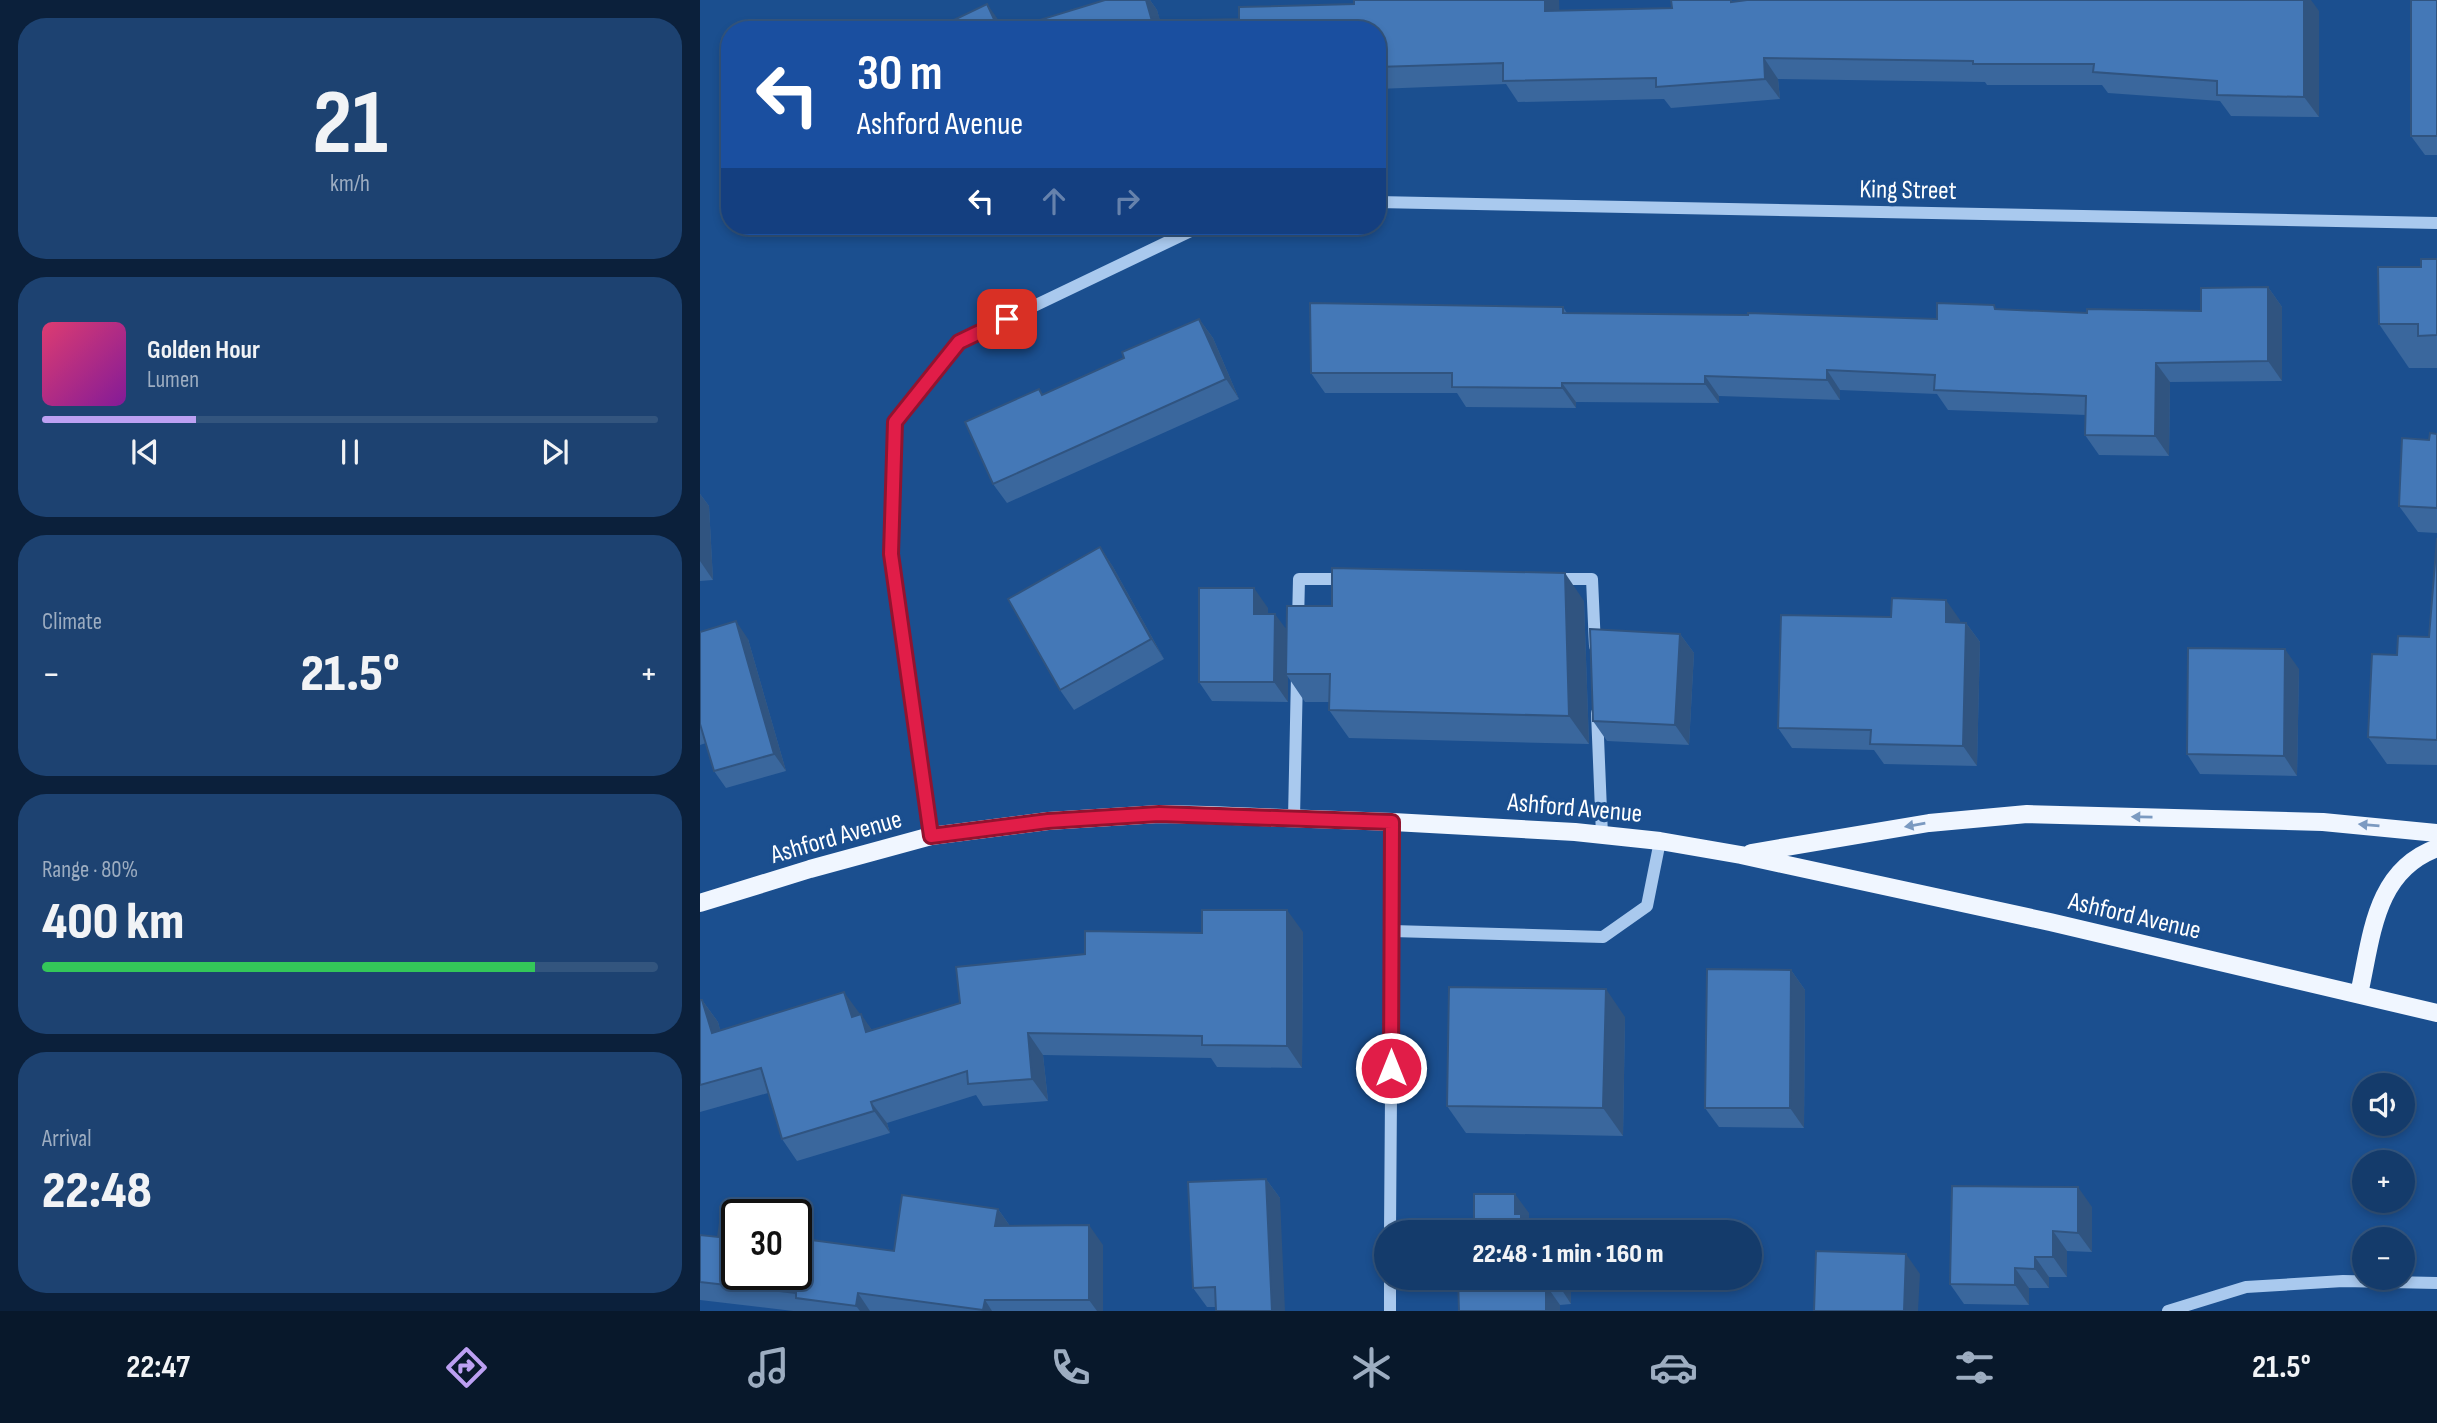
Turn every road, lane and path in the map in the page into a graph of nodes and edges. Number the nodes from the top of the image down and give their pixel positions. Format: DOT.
graph roads {
  1 [pos="1386,202"];
  2 [pos="2437,223"];
  3 [pos="1182,235"];
  4 [pos="1355,579"];
  5 [pos="1536,579"];
  6 [pos="1298,631"];
  7 [pos="1298,657"];
  8 [pos="1595,662"];
  9 [pos="1597,703"];
  10 [pos="1294,818"];
  11 [pos="1392,822"];
  12 [pos="2437,833"];
  13 [pos="1602,835"];
  14 [pos="931,836"];
  15 [pos="1660,841"];
  16 [pos="2437,848"];
  17 [pos="1741,855"];
  18 [pos="700,903"];
  19 [pos="1392,931"];
  20 [pos="2360,994"];
  21 [pos="2437,1013"];
  22 [pos="1390,1220"];
  23 [pos="2437,1283"];
  24 [pos="1390,1290"];
  25 [pos="1390,1311"];
  26 [pos="2168,1311"];
  1 -- 2 [label="street, King Street"];
  3 -- 14 [label="street"];
  4 -- 6 [label="street"];
  5 -- 8 [label="street"];
  7 -- 10 [label="street"];
  9 -- 13 [label="street"];
  10 -- 11 [label="main road, Ashford Avenue"];
  10 -- 14 [label="main road, Ashford Avenue"];
  11 -- 13 [label="main road, Ashford Avenue"];
  11 -- 19 [label="street"];
  12 -- 17 [label="main road, one-way"];
  13 -- 15 [label="main road, Ashford Avenue"];
  14 -- 18 [label="main road, Ashford Avenue"];
  15 -- 17 [label="main road, Ashford Avenue"];
  15 -- 19 [label="street"];
  16 -- 20 [label="main road"];
  17 -- 20 [label="main road, Ashford Avenue"];
  19 -- 22 [label="street"];
  20 -- 21 [label="main road, Ashford Avenue"];
  23 -- 26 [label="street"];
  24 -- 25 [label="street"];
}
